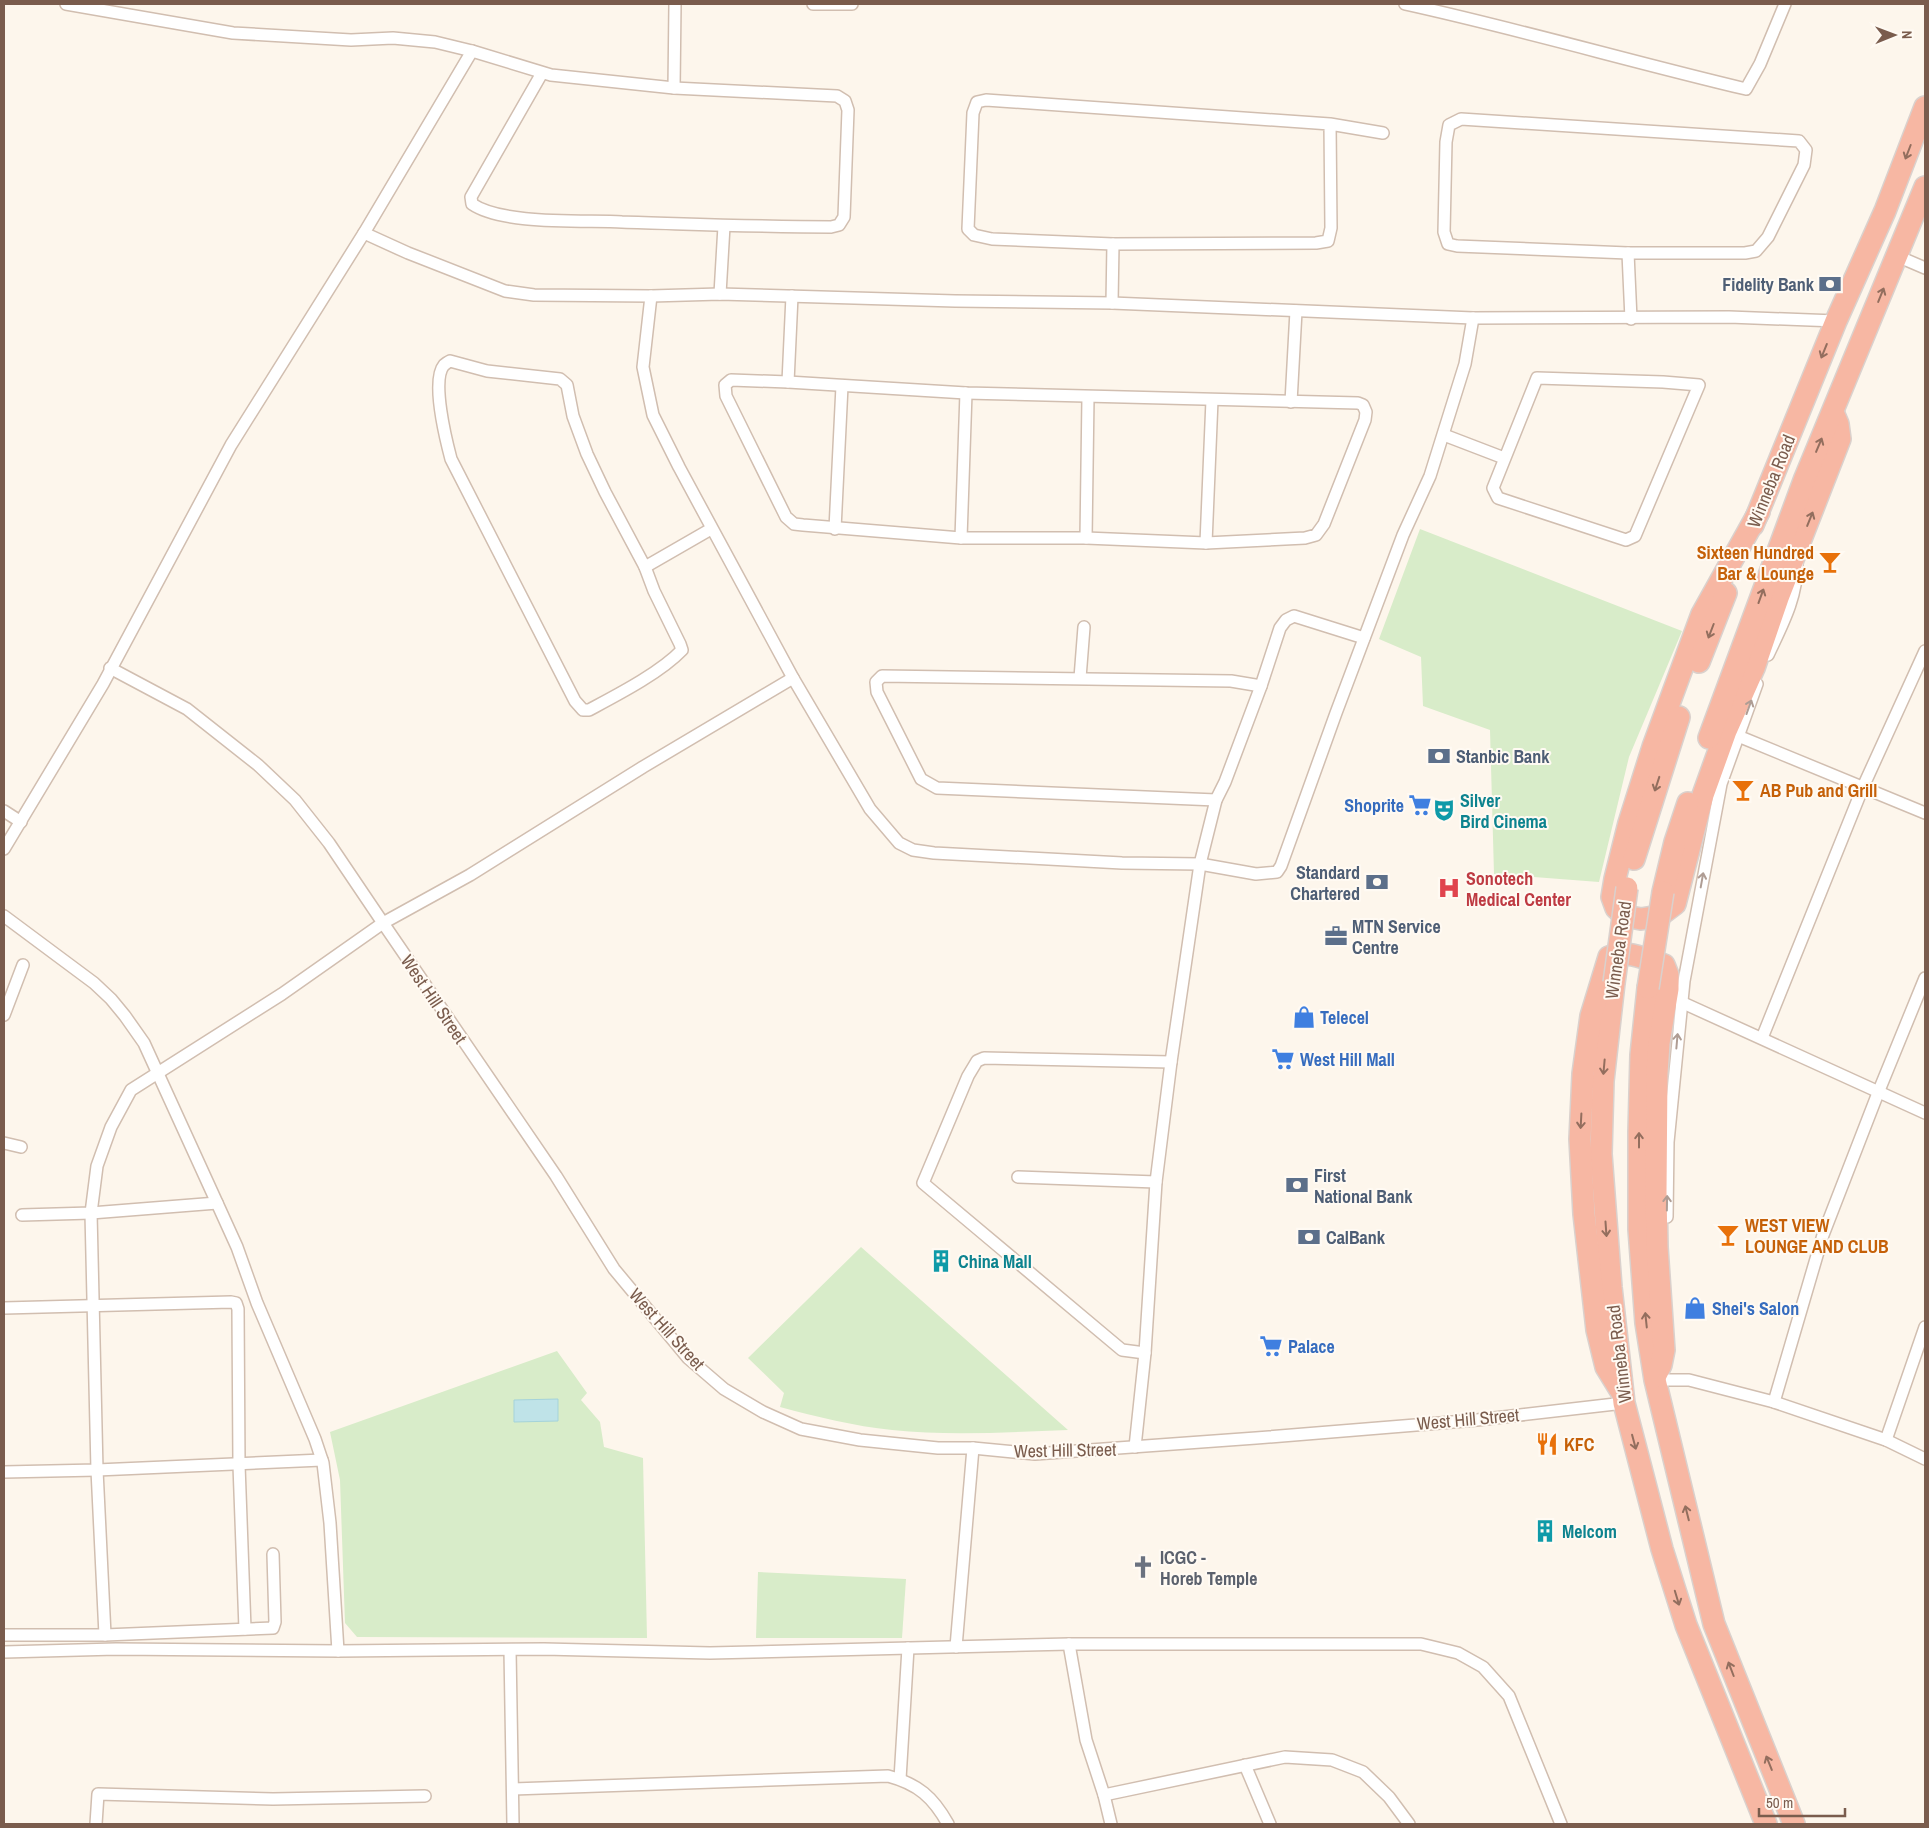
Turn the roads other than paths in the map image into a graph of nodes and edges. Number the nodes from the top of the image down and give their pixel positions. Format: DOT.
graph roads {
  1 [pos="66,4"];
  2 [pos="675,4"];
  3 [pos="813,4"];
  4 [pos="852,4"];
  5 [pos="1404,4"];
  6 [pos="1785,4"];
  7 [pos="472,51"];
  8 [pos="542,73"];
  9 [pos="674,88"];
  10 [pos="1925,107"];
  11 [pos="1330,124"];
  12 [pos="1383,133"];
  13 [pos="1925,187"];
  14 [pos="724,226"];
  15 [pos="364,233"];
  16 [pos="1113,244"];
  17 [pos="1628,253"];
  18 [pos="1897,256"];
  19 [pos="1925,268"];
  20 [pos="720,294"];
  21 [pos="651,296"];
  22 [pos="792,296"];
  23 [pos="1112,304"];
  24 [pos="1296,311"];
  25 [pos="1473,318"];
  26 [pos="1631,319"];
  27 [pos="1836,321"];
  28 [pos="788,382"];
  29 [pos="842,386"];
  30 [pos="966,393"];
  31 [pos="1088,397"];
  32 [pos="1212,400"];
  33 [pos="1291,402"];
  34 [pos="1833,412"];
  35 [pos="1444,435"];
  36 [pos="1504,458"];
  37 [pos="1759,512"];
  38 [pos="711,529"];
  39 [pos="835,529"];
  40 [pos="961,538"];
  41 [pos="1086,538"];
  42 [pos="1206,543"];
  43 [pos="1796,553"];
  44 [pos="645,567"];
  45 [pos="1084,627"];
  46 [pos="1364,638"];
  47 [pos="1925,651"];
  48 [pos="110,668"];
  49 [pos="793,678"];
  50 [pos="1080,678"];
  51 [pos="1262,686"];
  52 [pos="1738,736"];
  53 [pos="1863,787"];
  54 [pos="1216,800"];
  55 [pos="4,811"];
  56 [pos="1925,812"];
  57 [pos="21,822"];
  58 [pos="4,849"];
  59 [pos="1200,864"];
  60 [pos="4,916"];
  61 [pos="382,924"];
  62 [pos="23,965"];
  63 [pos="1925,978"];
  64 [pos="1681,1002"];
  65 [pos="4,1015"];
  66 [pos="1762,1038"];
  67 [pos="1171,1062"];
  68 [pos="157,1072"];
  69 [pos="1878,1093"];
  70 [pos="1925,1113"];
  71 [pos="4,1143"];
  72 [pos="21,1147"];
  73 [pos="1018,1177"];
  74 [pos="1156,1182"];
  75 [pos="217,1203"];
  76 [pos="92,1213"];
  77 [pos="22,1215"];
  78 [pos="1661,1303"];
  79 [pos="92,1306"];
  80 [pos="4,1308"];
  81 [pos="1925,1327"];
  82 [pos="1145,1353"];
  83 [pos="1655,1378"];
  84 [pos="1623,1398"];
  85 [pos="1774,1402"];
  86 [pos="1886,1440"];
  87 [pos="1134,1447"];
  88 [pos="973,1448"];
  89 [pos="1925,1459"];
  90 [pos="322,1460"];
  91 [pos="239,1465"];
  92 [pos="98,1470"];
  93 [pos="4,1472"];
  94 [pos="273,1554"];
  95 [pos="245,1629"];
  96 [pos="4,1635"];
  97 [pos="105,1635"];
  98 [pos="1069,1644"];
  99 [pos="956,1647"];
  100 [pos="908,1648"];
  101 [pos="510,1650"];
  102 [pos="338,1651"];
  103 [pos="4,1652"];
  104 [pos="1749,1714"];
  105 [pos="1724,1723"];
  106 [pos="1244,1765"];
  107 [pos="900,1779"];
  108 [pos="513,1789"];
  109 [pos="1104,1795"];
  110 [pos="426,1796"];
  111 [pos="96,1824"];
  112 [pos="513,1824"];
  113 [pos="948,1824"];
  114 [pos="1111,1824"];
  115 [pos="1270,1824"];
  116 [pos="1409,1824"];
  117 [pos="1561,1824"];
  118 [pos="1766,1824"];
  119 [pos="1794,1824"];
  1 -- 7 [label="street"];
  2 -- 9 [label="street"];
  3 -- 4 [label="street"];
  5 -- 6 [label="street"];
  7 -- 8 [label="street"];
  7 -- 15 [label="street"];
  8 -- 9 [label="street"];
  8 -- 14 [label="street"];
  9 -- 14 [label="street"];
  10 -- 27 [label="highway, Winneba Road, one-way"];
  11 -- 12 [label="street"];
  11 -- 16 [label="street"];
  11 -- 16 [label="street"];
  13 -- 18 [label="highway, Winneba Road"];
  14 -- 20 [label="street"];
  15 -- 21 [label="street"];
  15 -- 48 [label="street"];
  16 -- 23 [label="street"];
  17 -- 17 [label="street"];
  17 -- 26 [label="street"];
  18 -- 19 [label="street"];
  34 -- 18 [label="highway, Winneba Road, one-way"];
  20 -- 21 [label="street"];
  20 -- 22 [label="street"];
  21 -- 38 [label="street"];
  22 -- 23 [label="street"];
  22 -- 28 [label="street"];
  23 -- 24 [label="street"];
  24 -- 25 [label="street"];
  24 -- 33 [label="street"];
  25 -- 26 [label="street"];
  25 -- 35 [label="street"];
  26 -- 27 [label="street"];
  27 -- 37 [label="highway, Winneba Road, one-way"];
  28 -- 29 [label="street"];
  28 -- 39 [label="street"];
  29 -- 30 [label="street"];
  29 -- 39 [label="street"];
  30 -- 31 [label="street"];
  30 -- 40 [label="street"];
  31 -- 32 [label="street"];
  31 -- 41 [label="street"];
  32 -- 33 [label="street"];
  32 -- 42 [label="street"];
  33 -- 42 [label="street"];
  43 -- 34 [label="highway, one-way"];
  83 -- 34 [label="highway, Winneba Road, one-way, bridge"];
  35 -- 36 [label="street"];
  35 -- 46 [label="street"];
  36 -- 36 [label="street"];
  37 -- 43 [label="highway"];
  37 -- 84 [label="highway, Winneba Road, one-way, bridge"];
  38 -- 44 [label="street"];
  38 -- 49 [label="street"];
  39 -- 40 [label="street"];
  40 -- 41 [label="street"];
  41 -- 42 [label="street"];
  52 -- 43 [label="street, one-way"];
  44 -- 44 [label="street"];
  45 -- 50 [label="street"];
  46 -- 51 [label="street"];
  46 -- 59 [label="street"];
  47 -- 53 [label="street"];
  48 -- 57 [label="street"];
  48 -- 61 [label="street, West Hill Street"];
  49 -- 59 [label="street"];
  49 -- 61 [label="street"];
  50 -- 51 [label="street"];
  50 -- 54 [label="street"];
  51 -- 54 [label="street"];
  52 -- 53 [label="street"];
  64 -- 52 [label="street, one-way"];
  53 -- 56 [label="street"];
  53 -- 66 [label="street"];
  54 -- 59 [label="street"];
  55 -- 57 [label="street"];
  57 -- 58 [label="street"];
  59 -- 67 [label="street"];
  60 -- 68 [label="street"];
  61 -- 68 [label="street"];
  61 -- 88 [label="street, West Hill Street"];
  62 -- 65 [label="street"];
  63 -- 69 [label="street"];
  64 -- 66 [label="street"];
  78 -- 64 [label="street, one-way"];
  66 -- 69 [label="street"];
  67 -- 74 [label="street"];
  67 -- 82 [label="street"];
  68 -- 75 [label="street"];
  68 -- 76 [label="street"];
  69 -- 70 [label="street"];
  69 -- 85 [label="street"];
  71 -- 72 [label="street"];
  73 -- 74 [label="street"];
  74 -- 82 [label="street"];
  75 -- 76 [label="street"];
  75 -- 90 [label="street"];
  76 -- 77 [label="street"];
  76 -- 79 [label="street"];
  78 -- 83 [label="highway"];
  78 -- 84 [label="highway, one-way"];
  79 -- 80 [label="street"];
  79 -- 91 [label="street"];
  79 -- 92 [label="street"];
  81 -- 86 [label="street"];
  82 -- 87 [label="street"];
  83 -- 85 [label="street"];
  104 -- 83 [label="highway, Winneba Road, one-way"];
  84 -- 87 [label="street, West Hill Street"];
  84 -- 105 [label="highway, Winneba Road, one-way"];
  85 -- 86 [label="street"];
  86 -- 89 [label="street"];
  87 -- 88 [label="street, West Hill Street"];
  88 -- 99 [label="street"];
  90 -- 91 [label="street"];
  90 -- 102 [label="street"];
  91 -- 92 [label="street"];
  91 -- 95 [label="street"];
  92 -- 93 [label="street"];
  92 -- 97 [label="street"];
  94 -- 95 [label="street"];
  95 -- 97 [label="street"];
  96 -- 97 [label="street"];
  98 -- 99 [label="street"];
  98 -- 109 [label="street"];
  98 -- 117 [label="street"];
  99 -- 100 [label="street"];
  100 -- 101 [label="street"];
  100 -- 107 [label="street"];
  101 -- 102 [label="street"];
  101 -- 108 [label="street"];
  102 -- 103 [label="street"];
  104 -- 105 [label="highway"];
  119 -- 104 [label="highway, Winneba Road, one-way"];
  105 -- 118 [label="highway, Winneba Road"];
  106 -- 109 [label="street"];
  106 -- 115 [label="street"];
  106 -- 116 [label="street"];
  107 -- 108 [label="street"];
  107 -- 113 [label="street"];
  108 -- 112 [label="street"];
  109 -- 114 [label="street"];
  110 -- 111 [label="street"];
}
